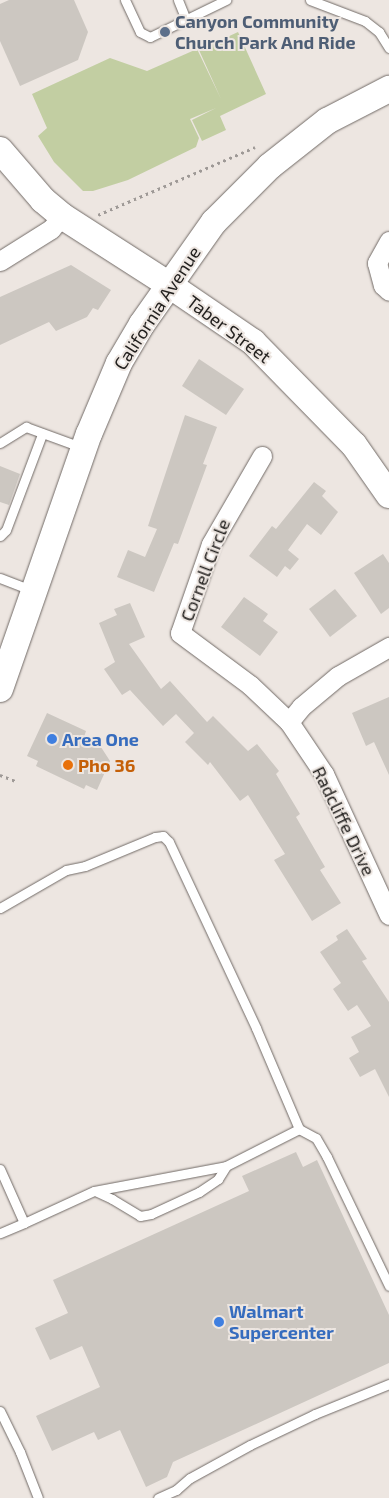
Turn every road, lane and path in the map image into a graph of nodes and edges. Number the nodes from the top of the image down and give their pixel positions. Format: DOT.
graph roads {
  1 [pos="125,0"];
  2 [pos="178,0"];
  3 [pos="226,0"];
  4 [pos="310,0"];
  5 [pos="186,20"];
  6 [pos="389,48"];
  7 [pos="389,89"];
  8 [pos="255,147"];
  9 [pos="0,150"];
  10 [pos="62,216"];
  11 [pos="85,231"];
  12 [pos="389,241"];
  13 [pos="0,261"];
  14 [pos="168,284"];
  15 [pos="389,291"];
  16 [pos="42,434"];
  17 [pos="0,443"];
  18 [pos="84,448"];
  19 [pos="262,456"];
  20 [pos="389,495"];
  21 [pos="0,536"];
  22 [pos="0,578"];
  23 [pos="34,592"];
  24 [pos="180,633"];
  25 [pos="389,647"];
  26 [pos="0,689"];
  27 [pos="289,722"];
  28 [pos="0,775"];
  29 [pos="16,781"];
  30 [pos="0,908"];
  31 [pos="389,915"];
  32 [pos="299,1129"];
  33 [pos="226,1166"];
  34 [pos="0,1169"];
  35 [pos="94,1191"];
  36 [pos="24,1222"];
  37 [pos="0,1233"];
  38 [pos="389,1286"];
  39 [pos="389,1384"];
  40 [pos="0,1411"];
  41 [pos="38,1498"];
  42 [pos="158,1498"];
  1 -- 5 [label="lane"];
  2 -- 5 [label="lane"];
  3 -- 5 [label="lane"];
  4 -- 6 [label="lane"];
  7 -- 14 [label="main road, California Avenue"];
  8 -- 11 [label="path"];
  9 -- 10 [label="main road, Taber Street"];
  10 -- 11 [label="main road, Taber Street"];
  10 -- 13 [label="street"];
  11 -- 14 [label="main road, Taber Street"];
  12 -- 15 [label="street"];
  14 -- 18 [label="main road, California Avenue"];
  14 -- 20 [label="main road, Taber Street"];
  16 -- 17 [label="lane"];
  16 -- 18 [label="lane"];
  16 -- 21 [label="lane"];
  18 -- 23 [label="main road, California Avenue"];
  19 -- 24 [label="street, Cornell Circle"];
  22 -- 23 [label="lane"];
  23 -- 26 [label="main road, California Avenue"];
  24 -- 27 [label="street, Radcliffe Drive"];
  25 -- 27 [label="street"];
  27 -- 31 [label="street, Radcliffe Drive"];
  28 -- 29 [label="path"];
  30 -- 32 [label="lane"];
  32 -- 33 [label="lane"];
  32 -- 38 [label="lane"];
  33 -- 35 [label="lane"];
  33 -- 35 [label="lane"];
  34 -- 36 [label="lane"];
  35 -- 36 [label="lane"];
  36 -- 37 [label="lane"];
  39 -- 42 [label="lane"];
  40 -- 41 [label="lane"];
}
